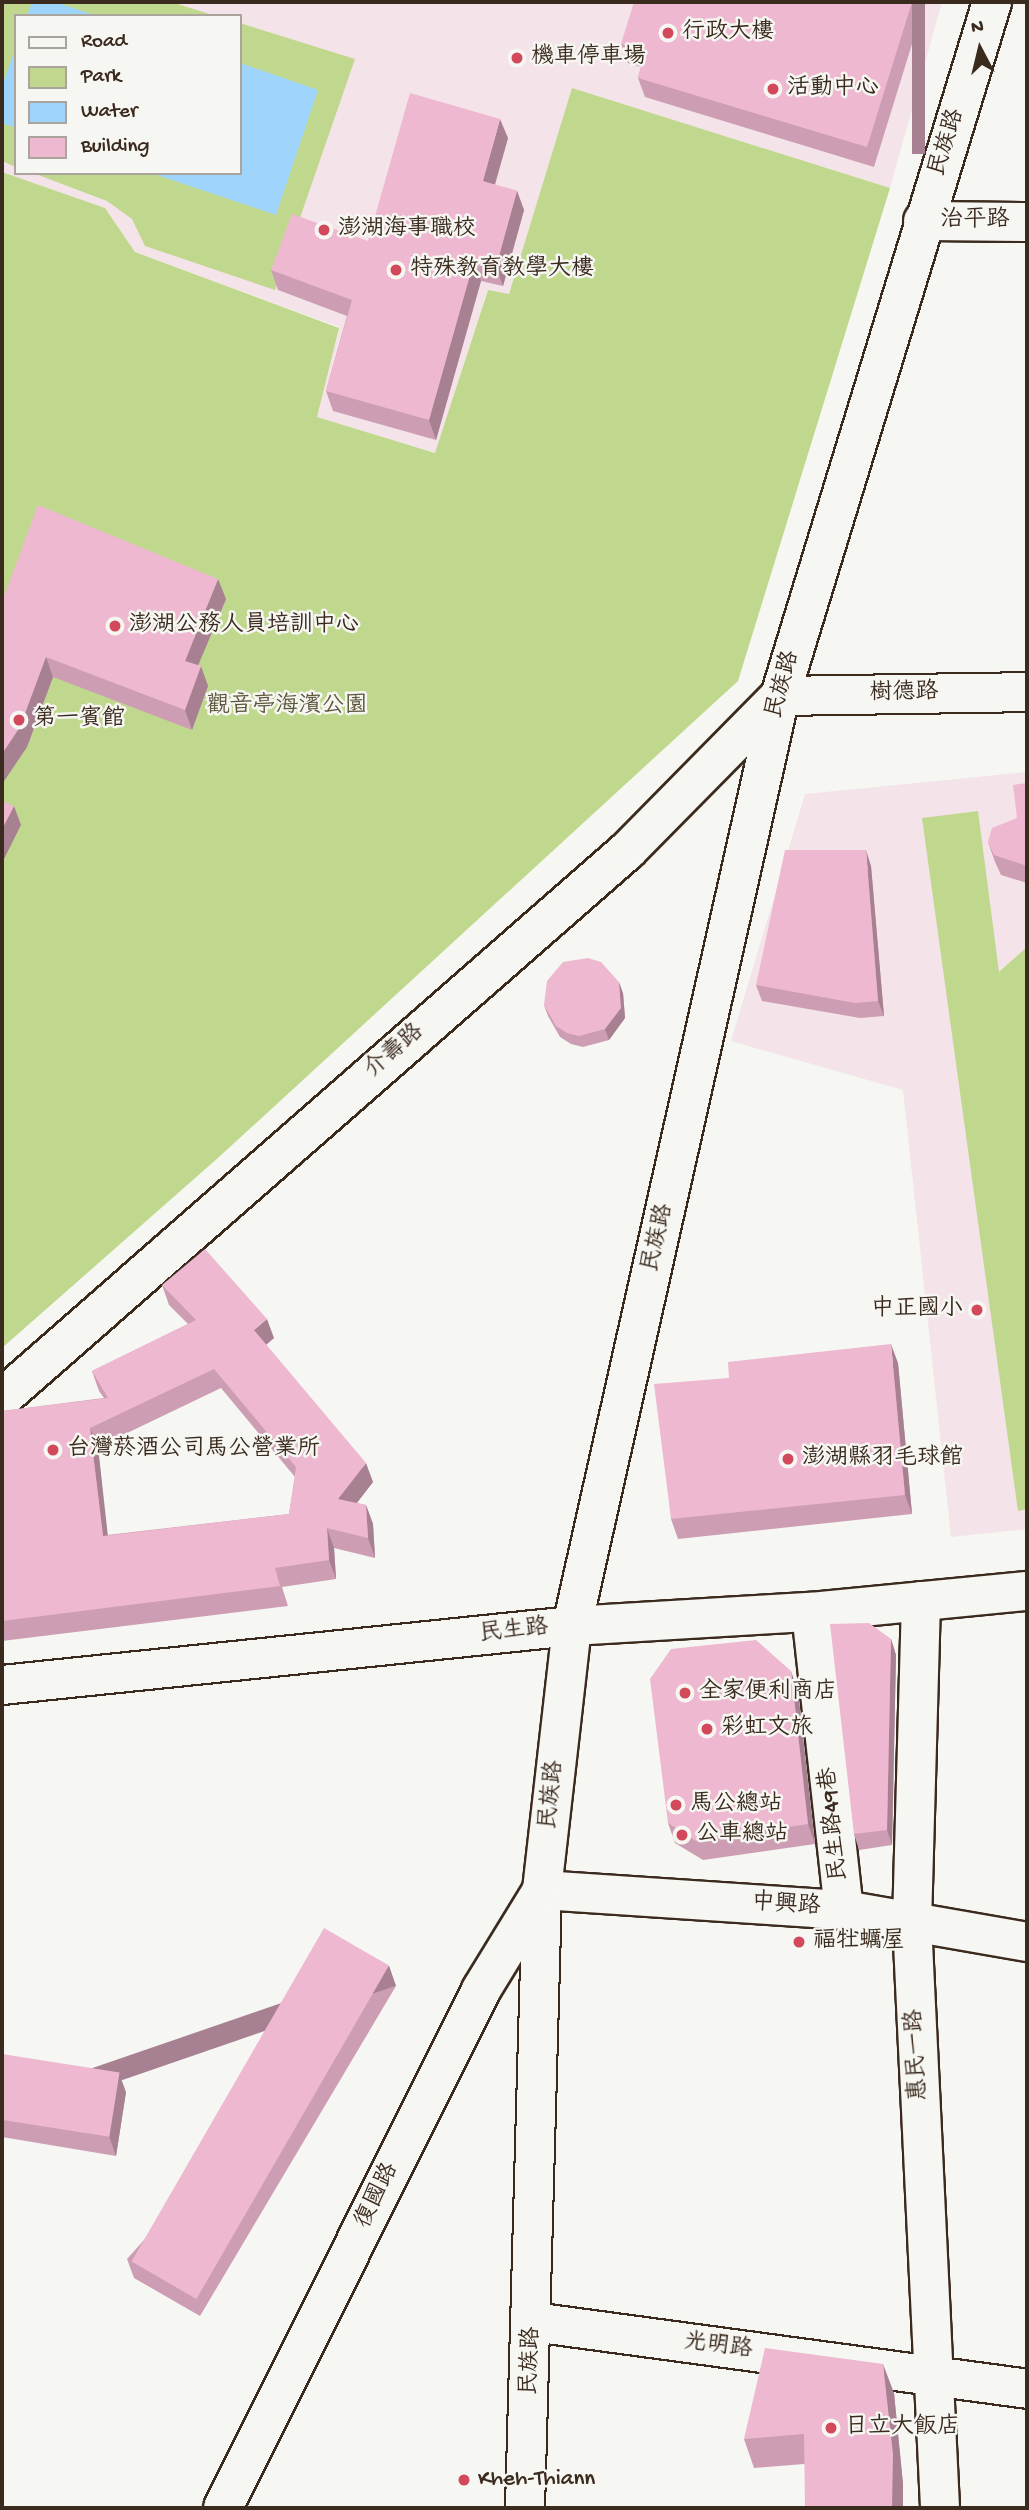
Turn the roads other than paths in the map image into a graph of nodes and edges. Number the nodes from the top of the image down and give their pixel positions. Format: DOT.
graph roads {
  1 [pos="992,2"];
  2 [pos="923,221"];
  3 [pos="1027,222"];
  4 [pos="1027,692"];
  5 [pos="780,696"];
  6 [pos="2,1398"];
  7 [pos="1027,1591"];
  8 [pos="921,1601"];
  9 [pos="811,1612"];
  10 [pos="572,1626"];
  11 [pos="2,1685"];
  12 [pos="542,1890"];
  13 [pos="844,1910"];
  14 [pos="912,1922"];
  15 [pos="1027,1942"];
  16 [pos="533,2322"];
  17 [pos="933,2375"];
  18 [pos="1027,2389"];
  19 [pos="223,2508"];
  20 [pos="525,2508"];
  21 [pos="940,2508"];
  1 -- 2 [label="street, 民族路"];
  2 -- 3 [label="street, 治平路"];
  2 -- 5 [label="street, 民族路"];
  4 -- 5 [label="street, 樹德路"];
  5 -- 6 [label="street, 介壽路"];
  5 -- 10 [label="street, 民族路"];
  7 -- 8 [label="street, 民生路"];
  8 -- 9 [label="street, 民生路"];
  8 -- 14 [label="street, 惠民一路"];
  9 -- 10 [label="street, 民生路"];
  9 -- 13 [label="street, 民生路49巷"];
  10 -- 11 [label="street, 民生路"];
  10 -- 12 [label="street, 民族路"];
  12 -- 13 [label="street, 中興路"];
  12 -- 16 [label="street, 民族路"];
  12 -- 19 [label="street, 復國路"];
  13 -- 14 [label="street, 中興路"];
  14 -- 15 [label="street, 中興路"];
  14 -- 17 [label="street, 惠民一路"];
  16 -- 17 [label="street, 光明路"];
  16 -- 20 [label="street, 民族路"];
  17 -- 18 [label="street, 光明路"];
  17 -- 21 [label="street, 惠民一路"];
}
